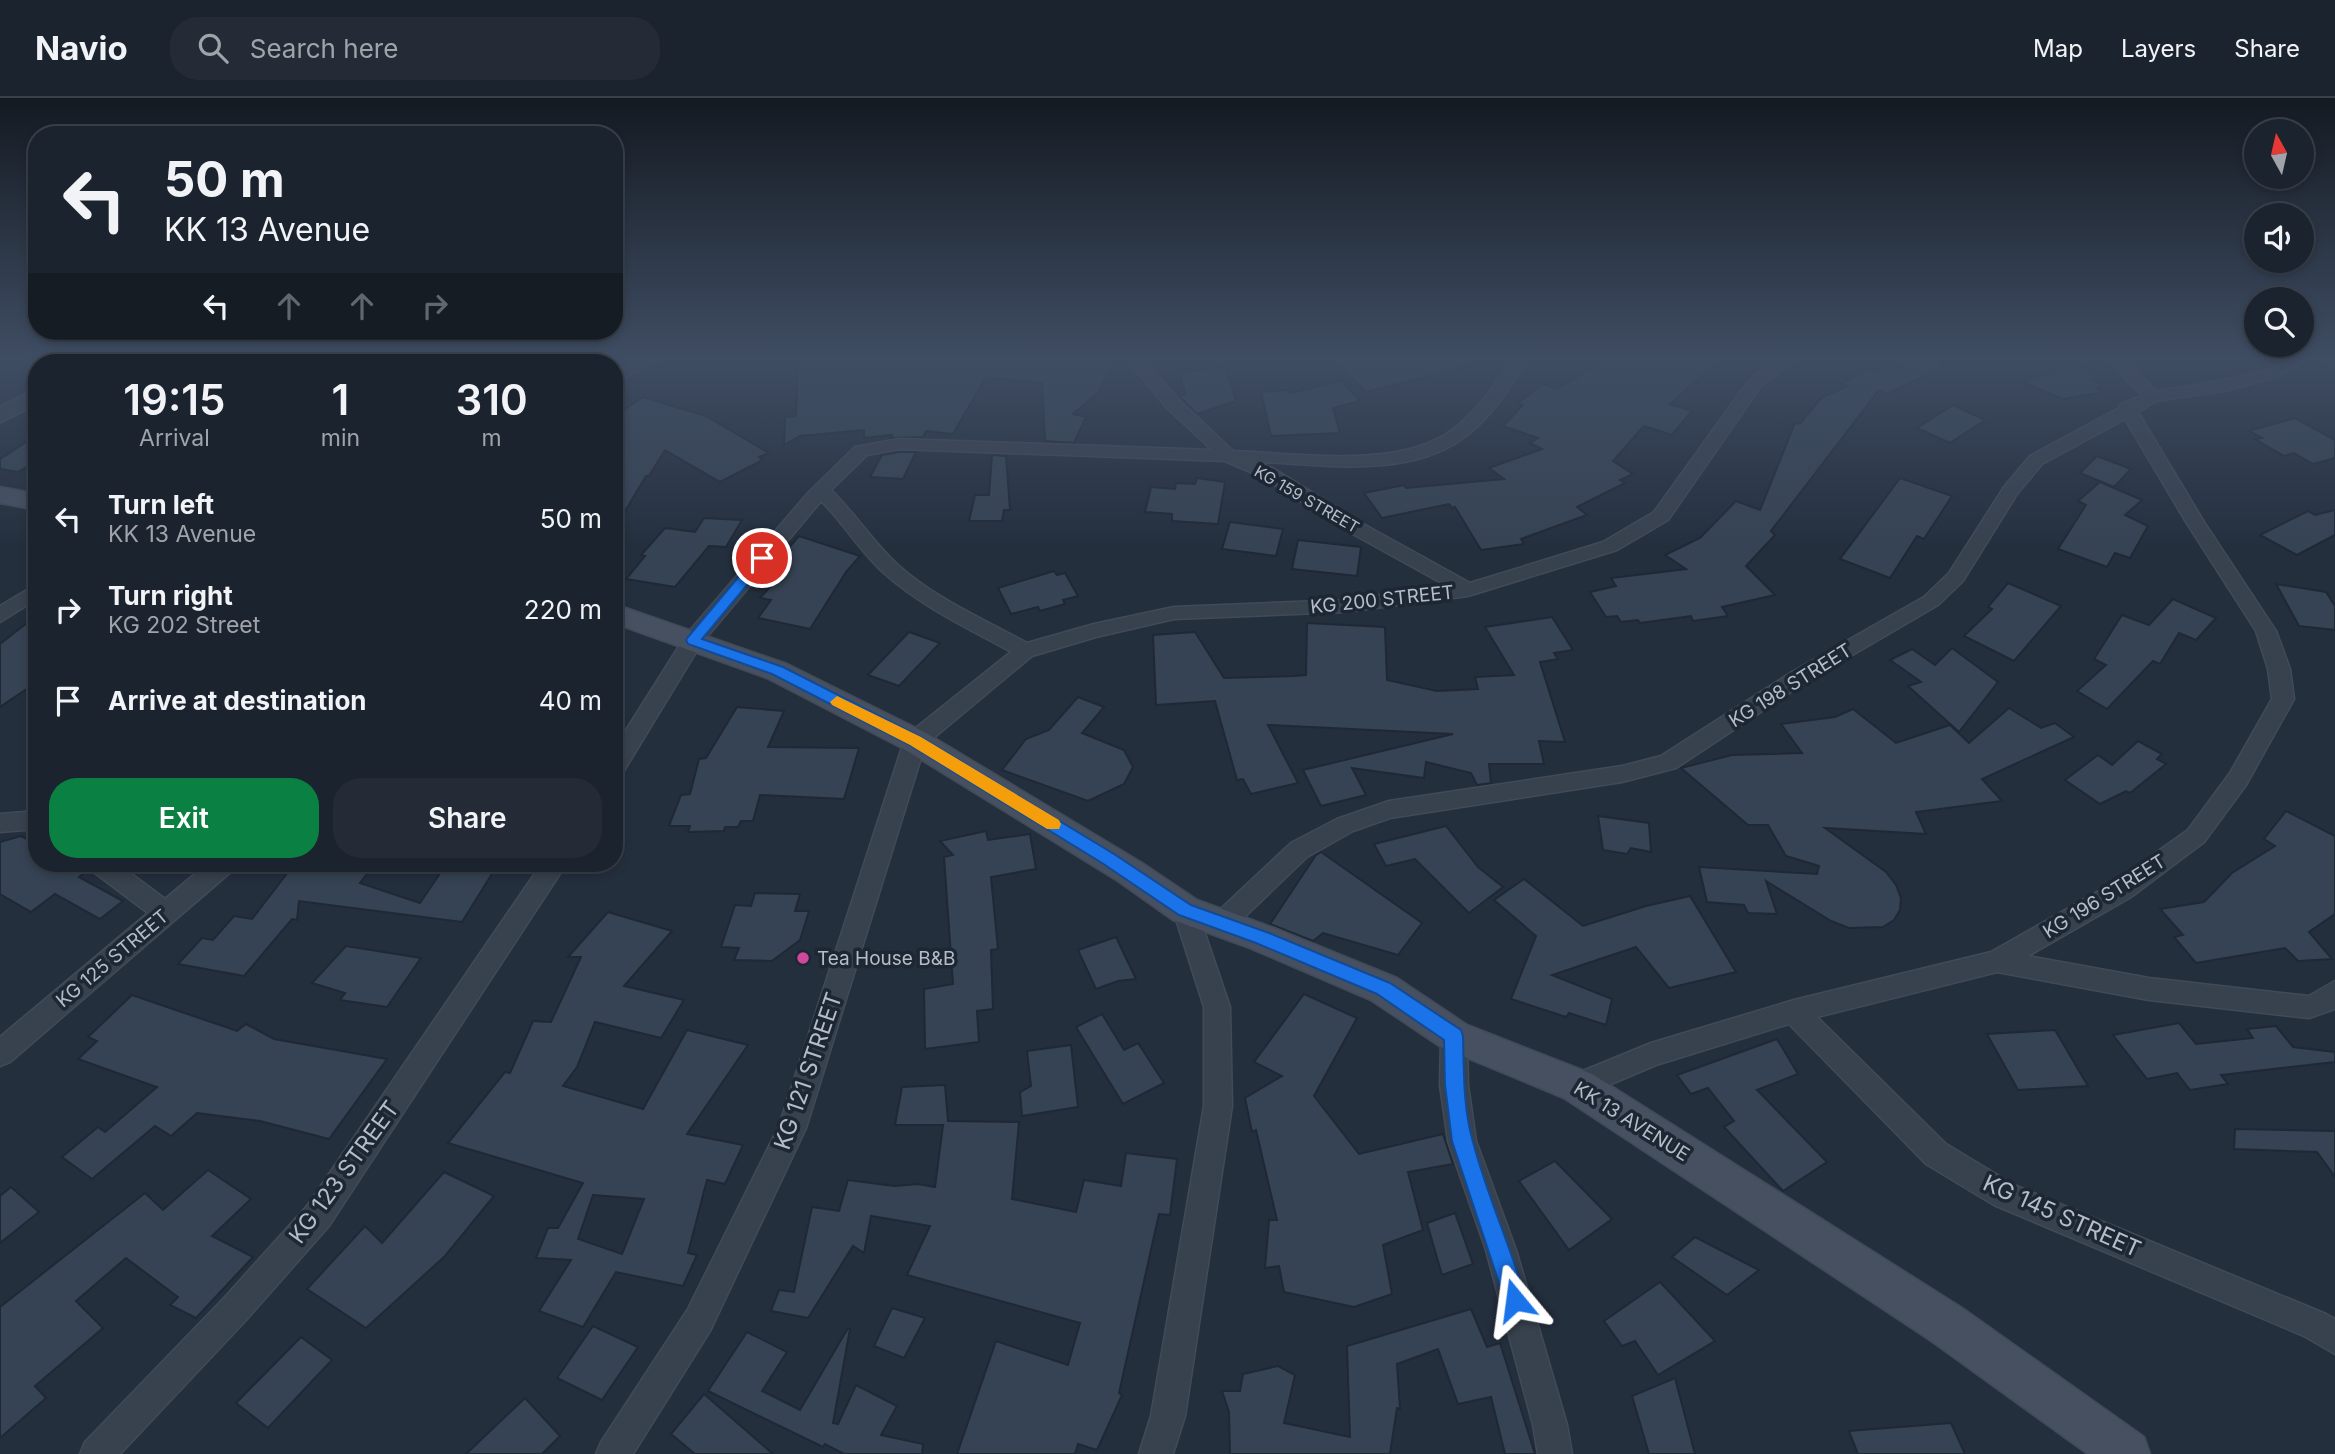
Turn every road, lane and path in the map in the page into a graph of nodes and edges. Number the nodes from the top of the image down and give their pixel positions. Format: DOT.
graph roads {
  1 [pos="1190,420"];
  2 [pos="1471,420"];
  3 [pos="1729,420"];
  4 [pos="2106,420"];
  5 [pos="2134,420"];
  6 [pos="1228,456"];
  7 [pos="821,491"];
  8 [pos="0,495"];
  9 [pos="28,500"];
  10 [pos="1468,590"];
  11 [pos="28,596"];
  12 [pos="0,615"];
  13 [pos="623,616"];
  14 [pos="693,640"];
  15 [pos="1026,651"];
  16 [pos="915,741"];
  17 [pos="623,753"];
  18 [pos="28,821"];
  19 [pos="0,823"];
  20 [pos="112,872"];
  21 [pos="214,872"];
  22 [pos="549,872"];
  23 [pos="1185,910"];
  24 [pos="166,913"];
  25 [pos="1222,923"];
  26 [pos="1997,961"];
  27 [pos="2335,992"];
  28 [pos="1794,1012"];
  29 [pos="1454,1036"];
  30 [pos="0,1054"];
  31 [pos="1578,1086"];
  32 [pos="2335,1338"];
  33 [pos="97,1454"];
  34 [pos="613,1454"];
  35 [pos="1156,1454"];
  36 [pos="1555,1454"];
  37 [pos="2127,1454"];
  1 -- 6 [label="street, KG 159 STREET"];
  2 -- 6 [label="street"];
  3 -- 10 [label="street, KG 200 STREET"];
  4 -- 25 [label="street, KG 198 STREET"];
  5 -- 26 [label="street, KG 196 STREET"];
  6 -- 7 [label="street"];
  6 -- 10 [label="street, KG 159 STREET"];
  7 -- 14 [label="street"];
  7 -- 15 [label="street"];
  8 -- 9 [label="main road"];
  10 -- 15 [label="street, KG 200 STREET"];
  11 -- 12 [label="street"];
  13 -- 14 [label="main road, KK 13 AVENUE"];
  14 -- 16 [label="main road, KK 13 AVENUE"];
  14 -- 17 [label="street"];
  15 -- 16 [label="street, KG 200 STREET"];
  16 -- 23 [label="main road, KK 13 AVENUE"];
  16 -- 34 [label="street, KG 121 STREET"];
  18 -- 19 [label="street"];
  20 -- 24 [label="street"];
  21 -- 24 [label="street, KG 125 STREET"];
  22 -- 33 [label="street, KG 123 STREET"];
  23 -- 25 [label="main road, KK 13 AVENUE"];
  23 -- 35 [label="street"];
  24 -- 30 [label="street, KG 125 STREET"];
  25 -- 29 [label="main road, KK 13 AVENUE"];
  26 -- 27 [label="street"];
  26 -- 28 [label="street, KG 196 STREET"];
  28 -- 31 [label="street, KG 196 STREET"];
  28 -- 32 [label="street, KG 145 STREET"];
  29 -- 31 [label="main road, KK 13 AVENUE"];
  29 -- 36 [label="street"];
  31 -- 37 [label="main road, KK 13 AVENUE"];
}
